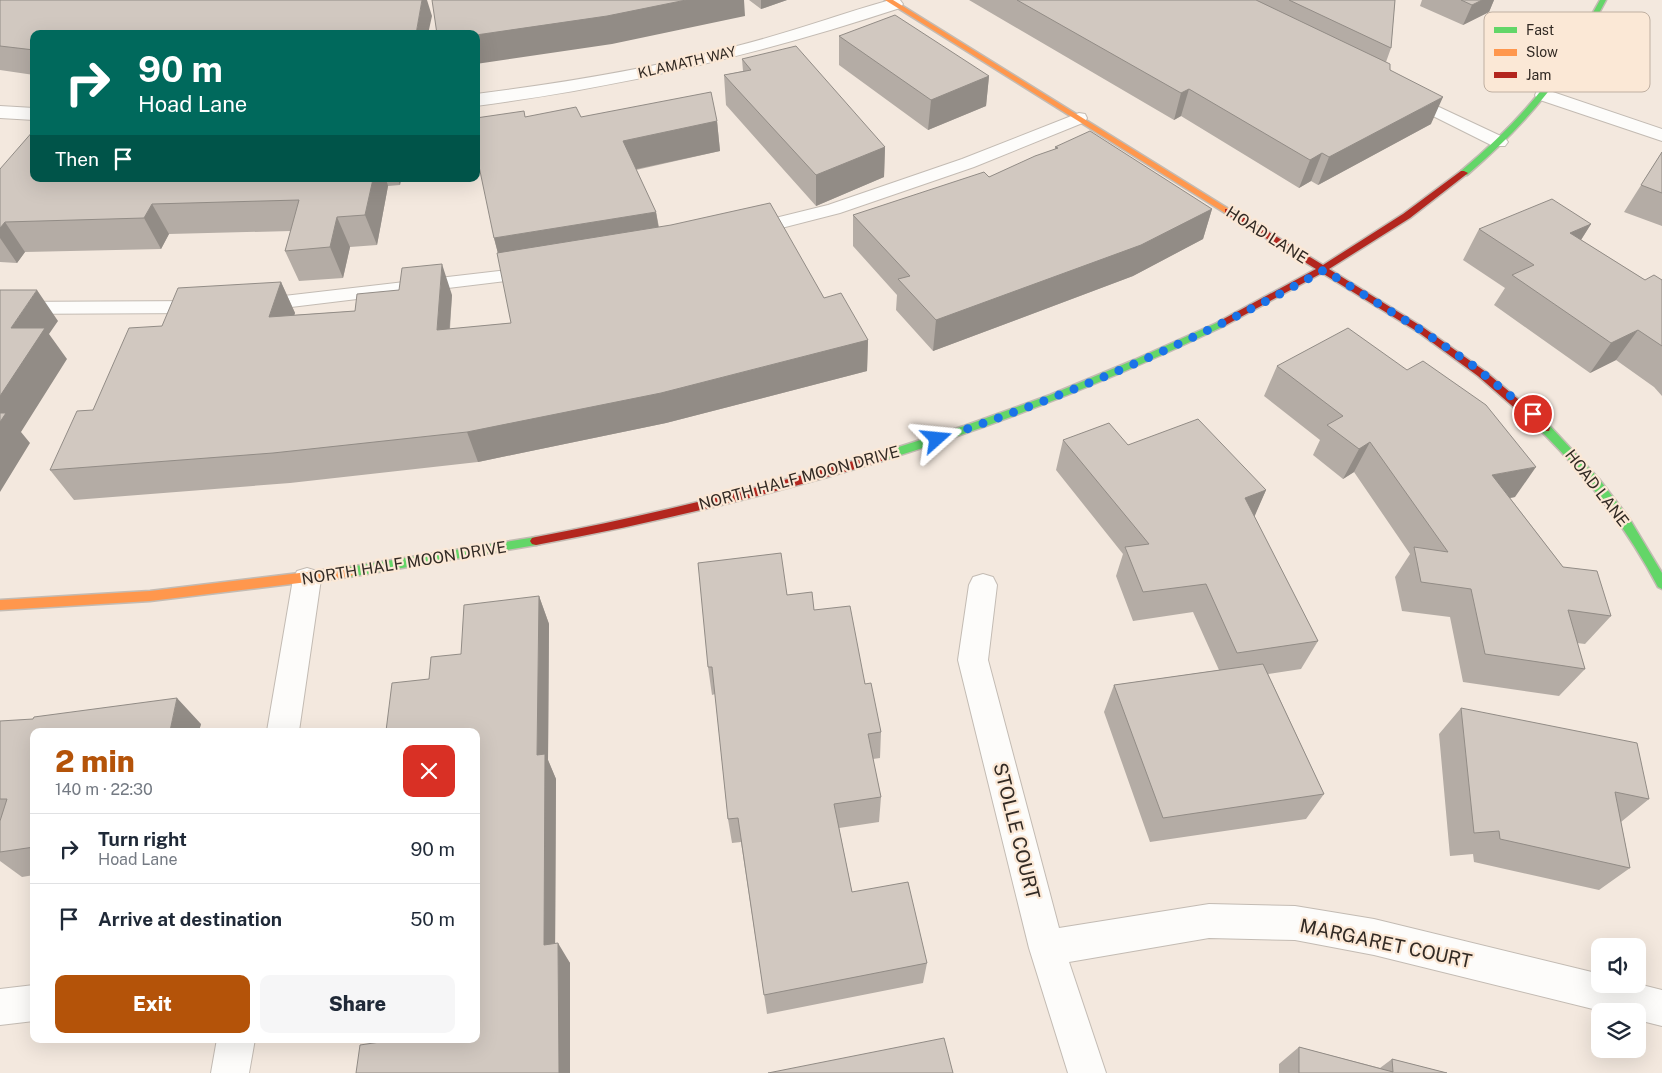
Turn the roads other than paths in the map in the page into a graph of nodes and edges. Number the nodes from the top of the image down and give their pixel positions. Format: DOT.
graph roads {
  1 [pos="1603,0"];
  2 [pos="891,2"];
  3 [pos="1598,12"];
  4 [pos="1394,90"];
  5 [pos="1546,92"];
  6 [pos="1544,95"];
  7 [pos="480,99"];
  8 [pos="0,112"];
  9 [pos="30,114"];
  10 [pos="1079,118"];
  11 [pos="1662,135"];
  12 [pos="1499,142"];
  13 [pos="731,234"];
  14 [pos="551,270"];
  15 [pos="1324,270"];
  16 [pos="238,306"];
  17 [pos="218,307"];
  18 [pos="0,308"];
  19 [pos="307,579"];
  20 [pos="1662,584"];
  21 [pos="984,585"];
  22 [pos="0,605"];
  23 [pos="283,728"];
  24 [pos="1047,948"];
  25 [pos="30,1003"];
  26 [pos="0,1007"];
  27 [pos="1662,1008"];
  28 [pos="235,1043"];
  29 [pos="230,1073"];
  30 [pos="1087,1073"];
  1 -- 3 [label="street, NORTH HALF MOON DRIVE"];
  2 -- 7 [label="street, KLAMATH WAY"];
  2 -- 10 [label="street, HOAD LANE"];
  4 -- 12 [label="lane"];
  5 -- 6 [label="street, NORTH HALF MOON DRIVE"];
  6 -- 11 [label="street"];
  6 -- 12 [label="street, NORTH HALF MOON DRIVE"];
  8 -- 9 [label="street"];
  10 -- 13 [label="lane"];
  10 -- 15 [label="street, HOAD LANE"];
  12 -- 15 [label="street, NORTH HALF MOON DRIVE"];
  14 -- 16 [label="lane"];
  15 -- 19 [label="street, NORTH HALF MOON DRIVE"];
  15 -- 20 [label="street, HOAD LANE"];
  17 -- 18 [label="lane"];
  19 -- 22 [label="street, NORTH HALF MOON DRIVE"];
  19 -- 23 [label="street"];
  21 -- 24 [label="street, STOLLE COURT"];
  24 -- 27 [label="street, MARGARET COURT"];
  24 -- 30 [label="street, STOLLE COURT"];
  25 -- 26 [label="street"];
  28 -- 29 [label="street"];
}
